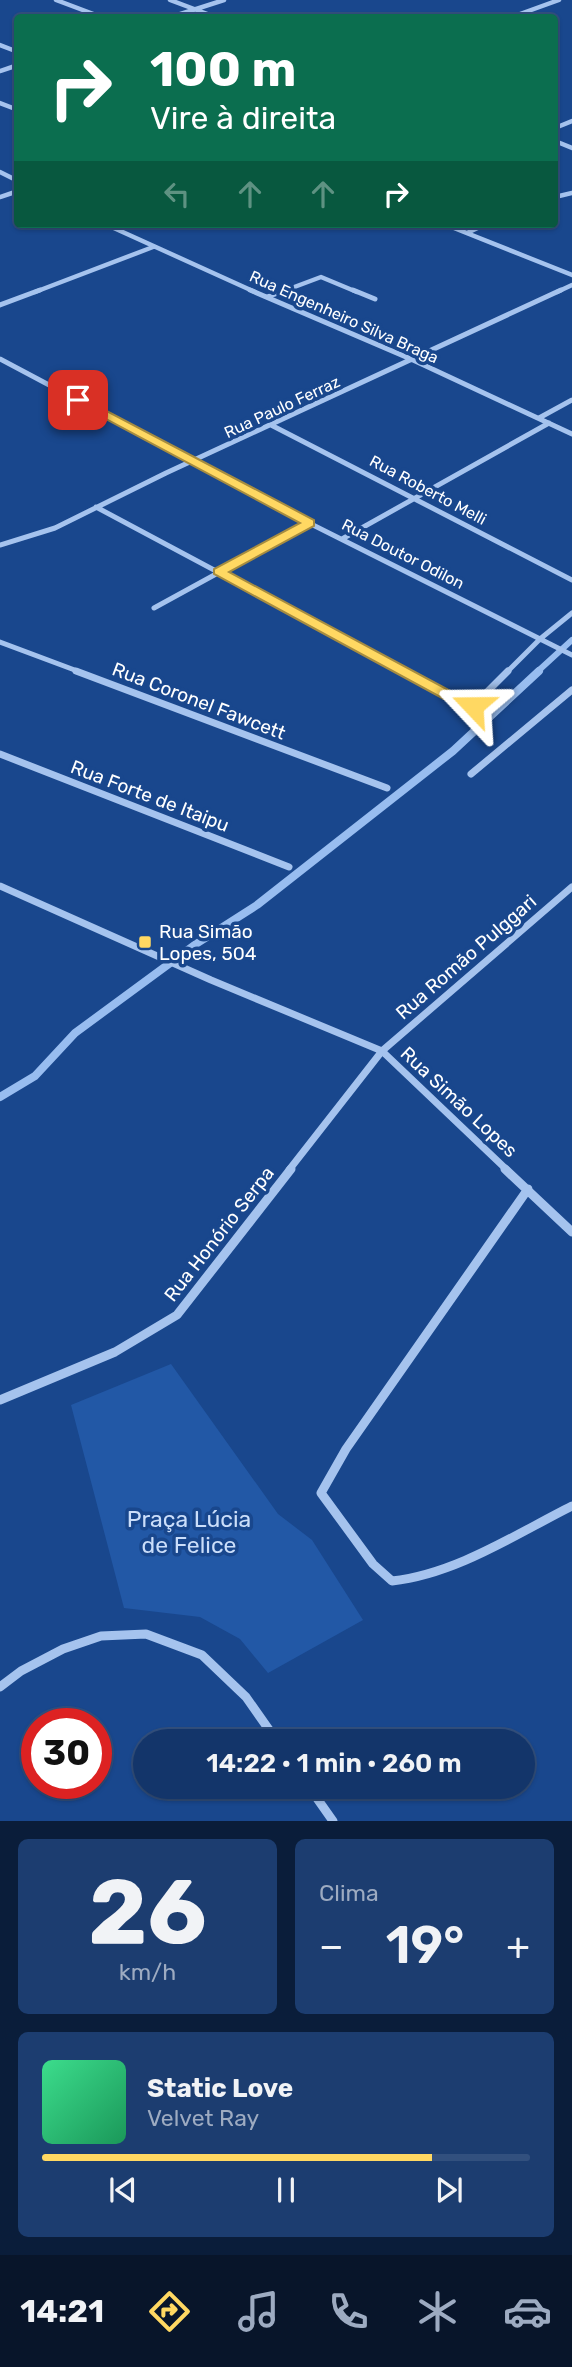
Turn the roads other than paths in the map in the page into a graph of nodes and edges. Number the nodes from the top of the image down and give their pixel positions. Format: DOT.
graph roads {
  1 [pos="56,0"];
  2 [pos="170,0"];
  3 [pos="224,0"];
  4 [pos="558,0"];
  5 [pos="195,9"];
  6 [pos="93,14"];
  7 [pos="180,14"];
  8 [pos="208,14"];
  9 [pos="520,14"];
  10 [pos="113,228"];
  11 [pos="454,228"];
  12 [pos="478,228"];
  13 [pos="467,233"];
  14 [pos="153,247"];
  15 [pos="572,275"];
  16 [pos="572,285"];
  17 [pos="267,297"];
  18 [pos="374,299"];
  19 [pos="0,305"];
  20 [pos="0,359"];
  21 [pos="413,360"];
  22 [pos="572,401"];
  23 [pos="539,418"];
  24 [pos="549,423"];
  25 [pos="271,425"];
  26 [pos="572,434"];
  27 [pos="192,461"];
  28 [pos="415,499"];
  29 [pos="96,507"];
  30 [pos="309,523"];
  31 [pos="342,539"];
  32 [pos="0,545"];
  33 [pos="219,572"];
  34 [pos="572,580"];
  35 [pos="153,608"];
  36 [pos="572,613"];
  37 [pos="540,639"];
  38 [pos="1,644"];
  39 [pos="572,655"];
  40 [pos="572,690"];
  41 [pos="0,754"];
  42 [pos="471,774"];
  43 [pos="387,788"];
  44 [pos="289,867"];
  45 [pos="0,886"];
  46 [pos="572,887"];
  47 [pos="382,1051"];
  48 [pos="528,1189"];
  49 [pos="572,1232"];
  50 [pos="0,1400"];
  51 [pos="572,1506"];
  52 [pos="0,1687"];
  53 [pos="269,1729"];
  54 [pos="317,1799"];
  55 [pos="333,1821"];
  1 -- 6 [label="street"];
  2 -- 5 [label="street"];
  3 -- 5 [label="street"];
  4 -- 9 [label="street"];
  5 -- 7 [label="street"];
  5 -- 8 [label="street"];
  10 -- 14 [label="street, Rua Engenheiro Silva Braga"];
  11 -- 13 [label="street"];
  12 -- 13 [label="street"];
  13 -- 15 [label="street"];
  14 -- 17 [label="street, Rua Engenheiro Silva Braga"];
  14 -- 19 [label="street"];
  16 -- 21 [label="street, Rua Paulo Ferraz"];
  17 -- 18 [label="street"];
  17 -- 21 [label="street, Rua Engenheiro Silva Braga"];
  20 -- 27 [label="street, Rua Doutor Odilon"];
  21 -- 23 [label="street, Rua Engenheiro Silva Braga"];
  21 -- 25 [label="street, Rua Paulo Ferraz"];
  22 -- 23 [label="street"];
  23 -- 24 [label="street, Rua Engenheiro Silva Braga"];
  24 -- 26 [label="street, Rua Engenheiro Silva Braga"];
  24 -- 28 [label="street"];
  25 -- 27 [label="street, Rua Paulo Ferraz"];
  25 -- 28 [label="street, Rua Roberto Melli"];
  27 -- 29 [label="street, Rua Paulo Ferraz"];
  27 -- 30 [label="street, Rua Doutor Odilon"];
  28 -- 31 [label="street"];
  28 -- 34 [label="street, Rua Roberto Melli"];
  29 -- 32 [label="street, Rua Paulo Ferraz"];
  29 -- 33 [label="street"];
  30 -- 31 [label="street, Rua Doutor Odilon"];
  30 -- 33 [label="street"];
  31 -- 37 [label="street, Rua Doutor Odilon"];
  33 -- 35 [label="street"];
  33 -- 37 [label="street"];
  36 -- 37 [label="street"];
  37 -- 39 [label="street, Rua Doutor Odilon"];
  38 -- 43 [label="street, Rua Coronel Fawcett"];
  40 -- 42 [label="street"];
  41 -- 44 [label="street, Rua Forte de Itaipu"];
  45 -- 47 [label="street, Rua Simão Lopes"];
  46 -- 47 [label="street, Rua Romão Pulggari"];
  47 -- 48 [label="street, Rua Simão Lopes"];
  47 -- 50 [label="street, Rua Honório Serpa"];
  48 -- 49 [label="street, Rua Simão Lopes"];
  48 -- 51 [label="street"];
  52 -- 53 [label="street"];
  54 -- 55 [label="street"];
}
